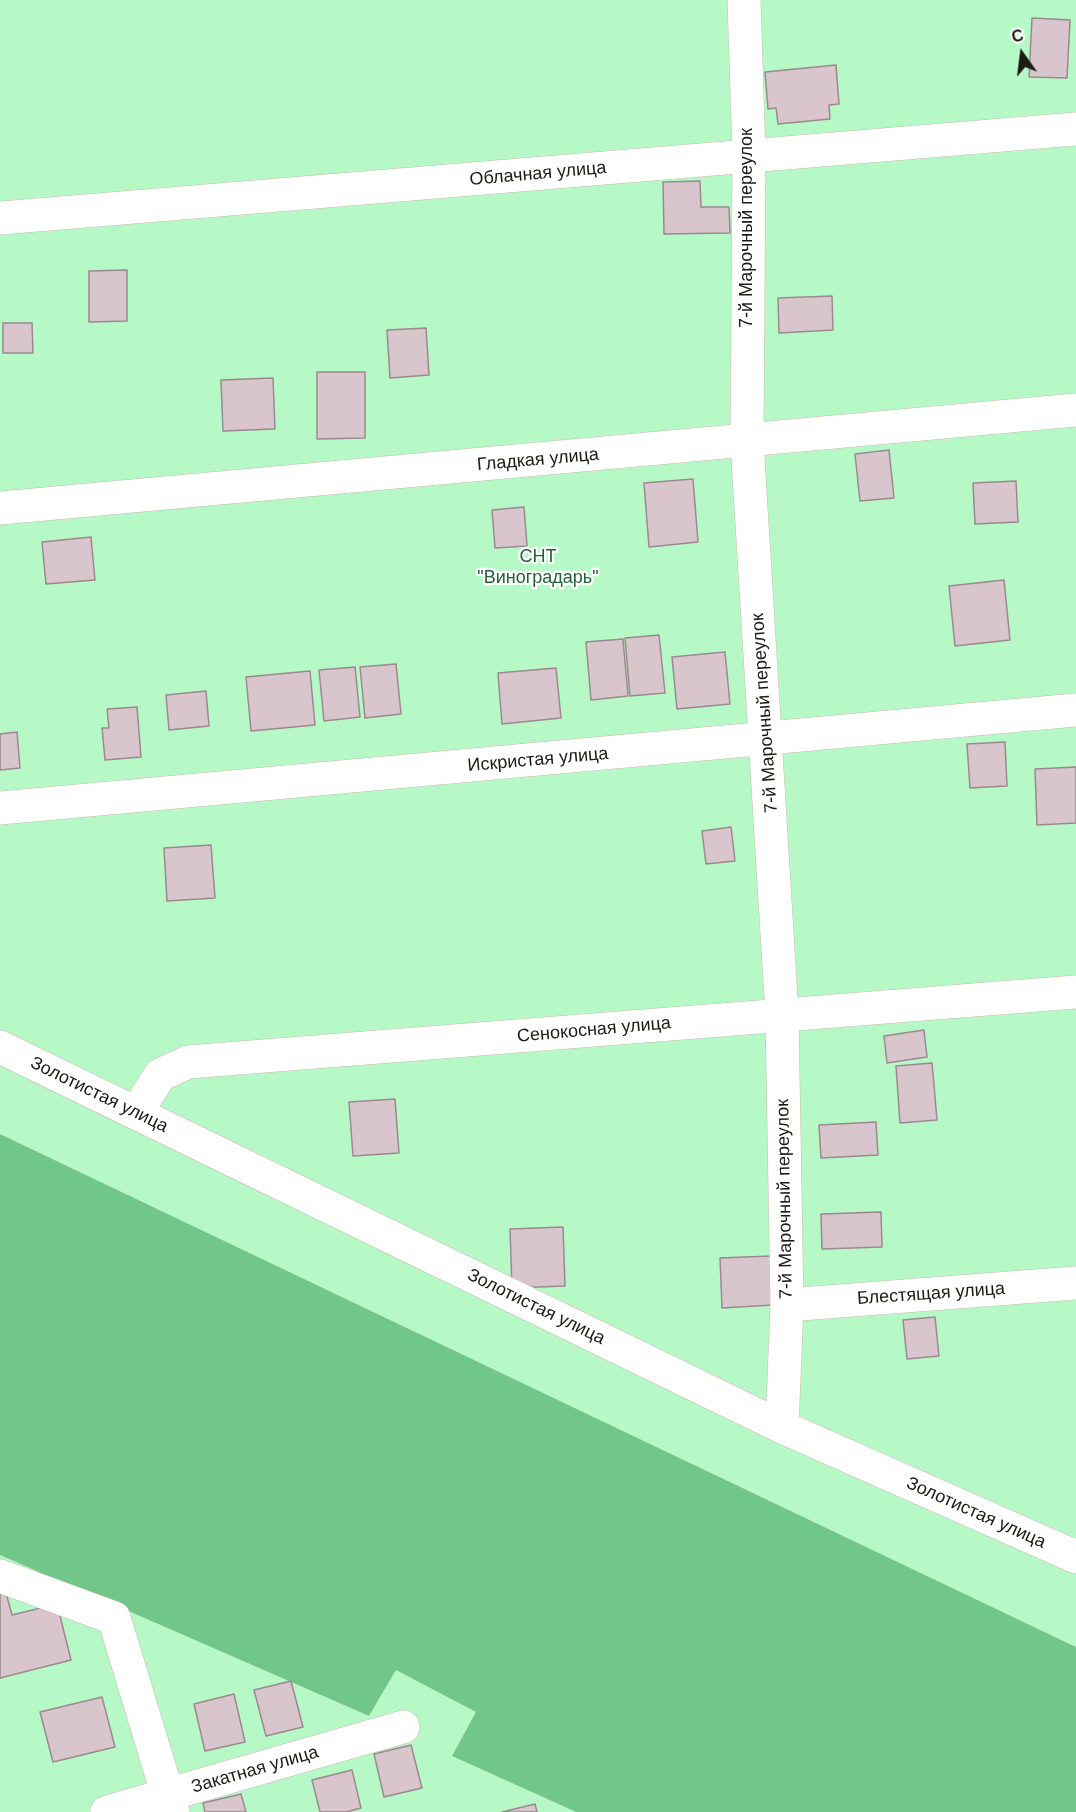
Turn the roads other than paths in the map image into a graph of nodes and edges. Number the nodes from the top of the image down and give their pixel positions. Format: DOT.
graph roads {
  1 [pos="744,0"];
  2 [pos="1076,129"];
  3 [pos="749,156"];
  4 [pos="0,218"];
  5 [pos="1076,410"];
  6 [pos="747,442"];
  7 [pos="0,508"];
  8 [pos="1076,710"];
  9 [pos="767,740"];
  10 [pos="0,808"];
  11 [pos="1076,992"];
  12 [pos="782,1015"];
  13 [pos="0,1047"];
  14 [pos="136,1113"];
  15 [pos="1076,1283"];
  16 [pos="787,1305"];
  17 [pos="782,1427"];
  18 [pos="1076,1557"];
  19 [pos="0,1576"];
  20 [pos="404,1727"];
  21 [pos="171,1804"];
  22 [pos="106,1812"];
  1 -- 3 [label="street, 7-й Марочный переулок"];
  2 -- 3 [label="street, Облачная улица"];
  3 -- 4 [label="street, Облачная улица"];
  3 -- 6 [label="street, 7-й Марочный переулок"];
  5 -- 6 [label="street, Гладкая улица"];
  6 -- 7 [label="street, Гладкая улица"];
  6 -- 9 [label="street, 7-й Марочный переулок"];
  8 -- 9 [label="street, Искристая улица"];
  9 -- 10 [label="street, Искристая улица"];
  9 -- 12 [label="street, 7-й Марочный переулок"];
  11 -- 12 [label="street, Сенокосная улица"];
  12 -- 14 [label="street, Сенокосная улица"];
  12 -- 16 [label="street, 7-й Марочный переулок"];
  13 -- 14 [label="street, Золотистая улица"];
  14 -- 17 [label="street, Золотистая улица"];
  15 -- 16 [label="street, Блестящая улица"];
  16 -- 17 [label="street, 7-й Марочный переулок"];
  17 -- 18 [label="street, Золотистая улица"];
  19 -- 21 [label="street"];
  20 -- 21 [label="street, Закатная улица"];
  21 -- 22 [label="street, Закатная улица"];
}
